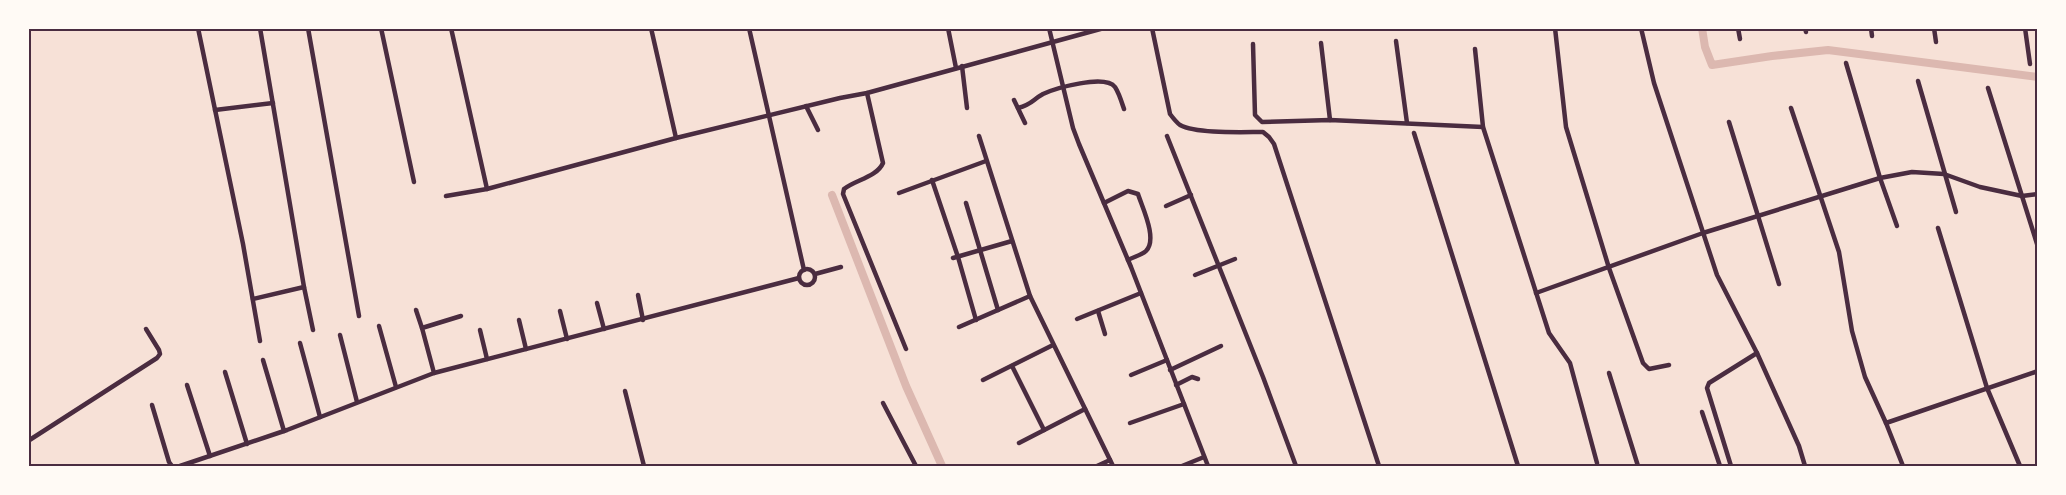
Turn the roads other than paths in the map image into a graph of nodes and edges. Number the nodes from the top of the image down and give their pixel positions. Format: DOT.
graph roads {
  1 [pos="198,28"];
  2 [pos="260,28"];
  3 [pos="308,28"];
  4 [pos="381,28"];
  5 [pos="451,28"];
  6 [pos="651,28"];
  7 [pos="749,28"];
  8 [pos="948,28"];
  9 [pos="1049,28"];
  10 [pos="1104,28"];
  11 [pos="1152,28"];
  12 [pos="1555,28"];
  13 [pos="1641,28"];
  14 [pos="1738,28"];
  15 [pos="1871,28"];
  16 [pos="1934,28"];
  17 [pos="2025,28"];
  18 [pos="1872,36"];
  19 [pos="1740,39"];
  20 [pos="1396,41"];
  21 [pos="1936,42"];
  22 [pos="1320,43"];
  23 [pos="1052,44"];
  24 [pos="1253,44"];
  25 [pos="1475,49"];
  26 [pos="1846,63"];
  27 [pos="2030,64"];
  28 [pos="962,66"];
  29 [pos="956,68"];
  30 [pos="1918,81"];
  31 [pos="1063,88"];
  32 [pos="1988,88"];
  33 [pos="867,93"];
  34 [pos="1014,100"];
  35 [pos="273,103"];
  36 [pos="806,106"];
  37 [pos="967,108"];
  38 [pos="1018,108"];
  39 [pos="1791,108"];
  40 [pos="1124,109"];
  41 [pos="215,110"];
  42 [pos="769,116"];
  43 [pos="1330,120"];
  44 [pos="1729,122"];
  45 [pos="1025,123"];
  46 [pos="1407,123"];
  47 [pos="1483,127"];
  48 [pos="818,130"];
  49 [pos="1414,133"];
  50 [pos="979,136"];
  51 [pos="1167,136"];
  52 [pos="676,138"];
  53 [pos="986,161"];
  54 [pos="1944,174"];
  55 [pos="1880,178"];
  56 [pos="932,180"];
  57 [pos="414,182"];
  58 [pos="487,189"];
  59 [pos="899,193"];
  60 [pos="2037,194"];
  61 [pos="1191,195"];
  62 [pos="446,196"];
  63 [pos="2022,196"];
  64 [pos="1821,197"];
  65 [pos="1104,202"];
  66 [pos="966,203"];
  67 [pos="1166,206"];
  68 [pos="1956,212"];
  69 [pos="1758,217"];
  70 [pos="1898,226"];
  71 [pos="1938,228"];
  72 [pos="1703,233"];
  73 [pos="1012,241"];
  74 [pos="2037,247"];
  75 [pos="980,250"];
  76 [pos="956,258"];
  77 [pos="1235,259"];
  78 [pos="1128,260"];
  79 [pos="1219,265"];
  80 [pos="841,267"];
  81 [pos="1609,268"];
  82 [pos="804,270"];
  83 [pos="815,274"];
  84 [pos="1195,275"];
  85 [pos="799,278"];
  86 [pos="1779,284"];
  87 [pos="303,287"];
  88 [pos="1141,293"];
  89 [pos="1536,293"];
  90 [pos="638,295"];
  91 [pos="1030,296"];
  92 [pos="253,299"];
  93 [pos="597,303"];
  94 [pos="416,310"];
  95 [pos="998,310"];
  96 [pos="560,311"];
  97 [pos="1098,311"];
  98 [pos="358,316"];
  99 [pos="460,316"];
  100 [pos="1077,319"];
  101 [pos="519,320"];
  102 [pos="643,320"];
  103 [pos="976,320"];
  104 [pos="378,326"];
  105 [pos="959,327"];
  106 [pos="422,328"];
  107 [pos="146,329"];
  108 [pos="313,330"];
  109 [pos="480,330"];
  110 [pos="604,330"];
  111 [pos="1106,334"];
  112 [pos="340,335"];
  113 [pos="567,339"];
  114 [pos="260,341"];
  115 [pos="300,343"];
  116 [pos="1053,345"];
  117 [pos="1221,346"];
  118 [pos="526,349"];
  119 [pos="906,349"];
  120 [pos="1757,353"];
  121 [pos="487,359"];
  122 [pos="263,360"];
  123 [pos="1167,360"];
  124 [pos="1669,365"];
  125 [pos="1012,366"];
  126 [pos="1170,370"];
  127 [pos="2037,371"];
  128 [pos="225,372"];
  129 [pos="434,373"];
  130 [pos="1610,373"];
  131 [pos="1131,375"];
  132 [pos="1198,379"];
  133 [pos="983,380"];
  134 [pos="187,385"];
  135 [pos="1176,385"];
  136 [pos="396,387"];
  137 [pos="1987,388"];
  138 [pos="626,391"];
  139 [pos="357,402"];
  140 [pos="884,403"];
  141 [pos="1184,404"];
  142 [pos="152,405"];
  143 [pos="1085,409"];
  144 [pos="1702,412"];
  145 [pos="320,417"];
  146 [pos="1130,423"];
  147 [pos="1886,423"];
  148 [pos="1044,430"];
  149 [pos="284,431"];
  150 [pos="28,441"];
  151 [pos="1019,443"];
  152 [pos="247,444"];
  153 [pos="210,456"];
  154 [pos="1204,457"];
  155 [pos="1110,460"];
  156 [pos="1597,463"];
  157 [pos="172,466"];
  158 [pos="180,466"];
  159 [pos="644,466"];
  160 [pos="916,466"];
  161 [pos="1097,466"];
  162 [pos="1113,466"];
  163 [pos="1182,466"];
  164 [pos="1208,466"];
  165 [pos="1296,466"];
  166 [pos="1379,466"];
  167 [pos="1518,466"];
  168 [pos="1638,466"];
  169 [pos="1720,466"];
  170 [pos="1731,466"];
  171 [pos="1805,466"];
  172 [pos="1904,466"];
  173 [pos="2020,466"];
  1 -- 41 [label="street"];
  2 -- 35 [label="street"];
  3 -- 98 [label="street"];
  4 -- 57 [label="street"];
  5 -- 58 [label="street"];
  6 -- 52 [label="street"];
  7 -- 42 [label="street"];
  8 -- 29 [label="street"];
  9 -- 23 [label="street"];
  10 -- 23 [label="street"];
  11 -- 166 [label="street"];
  12 -- 81 [label="street"];
  13 -- 72 [label="street"];
  14 -- 19 [label="street"];
  15 -- 18 [label="street"];
  16 -- 21 [label="street"];
  17 -- 27 [label="street"];
  20 -- 46 [label="street"];
  22 -- 43 [label="street"];
  23 -- 28 [label="street"];
  23 -- 31 [label="street"];
  24 -- 43 [label="street"];
  25 -- 47 [label="street"];
  26 -- 55 [label="street"];
  28 -- 29 [label="street"];
  28 -- 37 [label="street"];
  29 -- 33 [label="street"];
  30 -- 54 [label="street"];
  31 -- 38 [label="street"];
  31 -- 40 [label="street"];
  31 -- 65 [label="street"];
  32 -- 63 [label="street"];
  33 -- 36 [label="street"];
  33 -- 119 [label="street"];
  34 -- 38 [label="street"];
  35 -- 41 [label="street"];
  35 -- 87 [label="street"];
  36 -- 42 [label="street"];
  36 -- 48 [label="street"];
  38 -- 45 [label="street"];
  39 -- 64 [label="street"];
  41 -- 92 [label="street"];
  42 -- 52 [label="street"];
  42 -- 82 [label="street"];
  43 -- 46 [label="street"];
  44 -- 69 [label="street"];
  46 -- 47 [label="street"];
  47 -- 89 [label="street"];
  49 -- 167 [label="street"];
  50 -- 53 [label="street"];
  51 -- 61 [label="street"];
  52 -- 58 [label="street"];
  53 -- 56 [label="street"];
  53 -- 73 [label="street"];
  54 -- 55 [label="street"];
  54 -- 63 [label="street"];
  54 -- 68 [label="street"];
  55 -- 64 [label="street"];
  55 -- 70 [label="street"];
  56 -- 59 [label="street"];
  56 -- 76 [label="street"];
  58 -- 62 [label="street"];
  60 -- 63 [label="street"];
  61 -- 67 [label="street"];
  61 -- 79 [label="street"];
  63 -- 74 [label="street"];
  64 -- 69 [label="street"];
  64 -- 147 [label="street"];
  65 -- 78 [label="street"];
  65 -- 78 [label="street"];
  66 -- 75 [label="street"];
  69 -- 72 [label="street"];
  69 -- 86 [label="street"];
  71 -- 137 [label="street"];
  72 -- 81 [label="street"];
  72 -- 120 [label="street"];
  73 -- 75 [label="street"];
  73 -- 91 [label="street"];
  75 -- 76 [label="street"];
  75 -- 95 [label="street"];
  76 -- 103 [label="street"];
  77 -- 79 [label="street"];
  78 -- 88 [label="street"];
  79 -- 84 [label="street"];
  79 -- 165 [label="street"];
  80 -- 83 [label="street"];
  81 -- 89 [label="street"];
  81 -- 124 [label="street"];
  82 -- 83 [label="street"];
  82 -- 85 [label="street"];
  83 -- 85 [label="street"];
  85 -- 102 [label="street"];
  87 -- 92 [label="street"];
  87 -- 108 [label="street"];
  88 -- 97 [label="street"];
  88 -- 123 [label="street"];
  89 -- 156 [label="street"];
  90 -- 102 [label="street"];
  91 -- 95 [label="street"];
  91 -- 116 [label="street"];
  92 -- 114 [label="street"];
  93 -- 110 [label="street"];
  94 -- 106 [label="street"];
  95 -- 103 [label="street"];
  96 -- 113 [label="street"];
  97 -- 100 [label="street"];
  97 -- 111 [label="street"];
  99 -- 106 [label="street"];
  101 -- 118 [label="street"];
  102 -- 110 [label="street"];
  103 -- 105 [label="street"];
  104 -- 136 [label="street"];
  106 -- 129 [label="street"];
  107 -- 150 [label="street"];
  109 -- 121 [label="street"];
  110 -- 113 [label="street"];
  112 -- 139 [label="street"];
  113 -- 118 [label="street"];
  115 -- 145 [label="street"];
  116 -- 125 [label="street"];
  116 -- 143 [label="street"];
  117 -- 126 [label="street"];
  118 -- 121 [label="street"];
  120 -- 170 [label="street"];
  120 -- 171 [label="street"];
  121 -- 129 [label="street"];
  122 -- 149 [label="street"];
  123 -- 126 [label="street"];
  123 -- 131 [label="street"];
  125 -- 133 [label="street"];
  125 -- 148 [label="street"];
  126 -- 135 [label="street"];
  127 -- 137 [label="street"];
  128 -- 152 [label="street"];
  129 -- 136 [label="street"];
  130 -- 168 [label="street"];
  132 -- 135 [label="street"];
  134 -- 153 [label="street"];
  135 -- 141 [label="street"];
  136 -- 139 [label="street"];
  137 -- 147 [label="street"];
  137 -- 173 [label="street"];
  138 -- 159 [label="street"];
  139 -- 145 [label="street"];
  140 -- 160 [label="street"];
  141 -- 146 [label="street"];
  141 -- 154 [label="street"];
  142 -- 157 [label="street"];
  143 -- 148 [label="street"];
  143 -- 155 [label="street"];
  144 -- 169 [label="street"];
  145 -- 149 [label="street"];
  147 -- 172 [label="street"];
  148 -- 151 [label="street"];
  149 -- 152 [label="street"];
  152 -- 153 [label="street"];
  153 -- 158 [label="street"];
  154 -- 163 [label="street"];
  154 -- 164 [label="street"];
  155 -- 161 [label="street"];
  155 -- 162 [label="street"];
}
